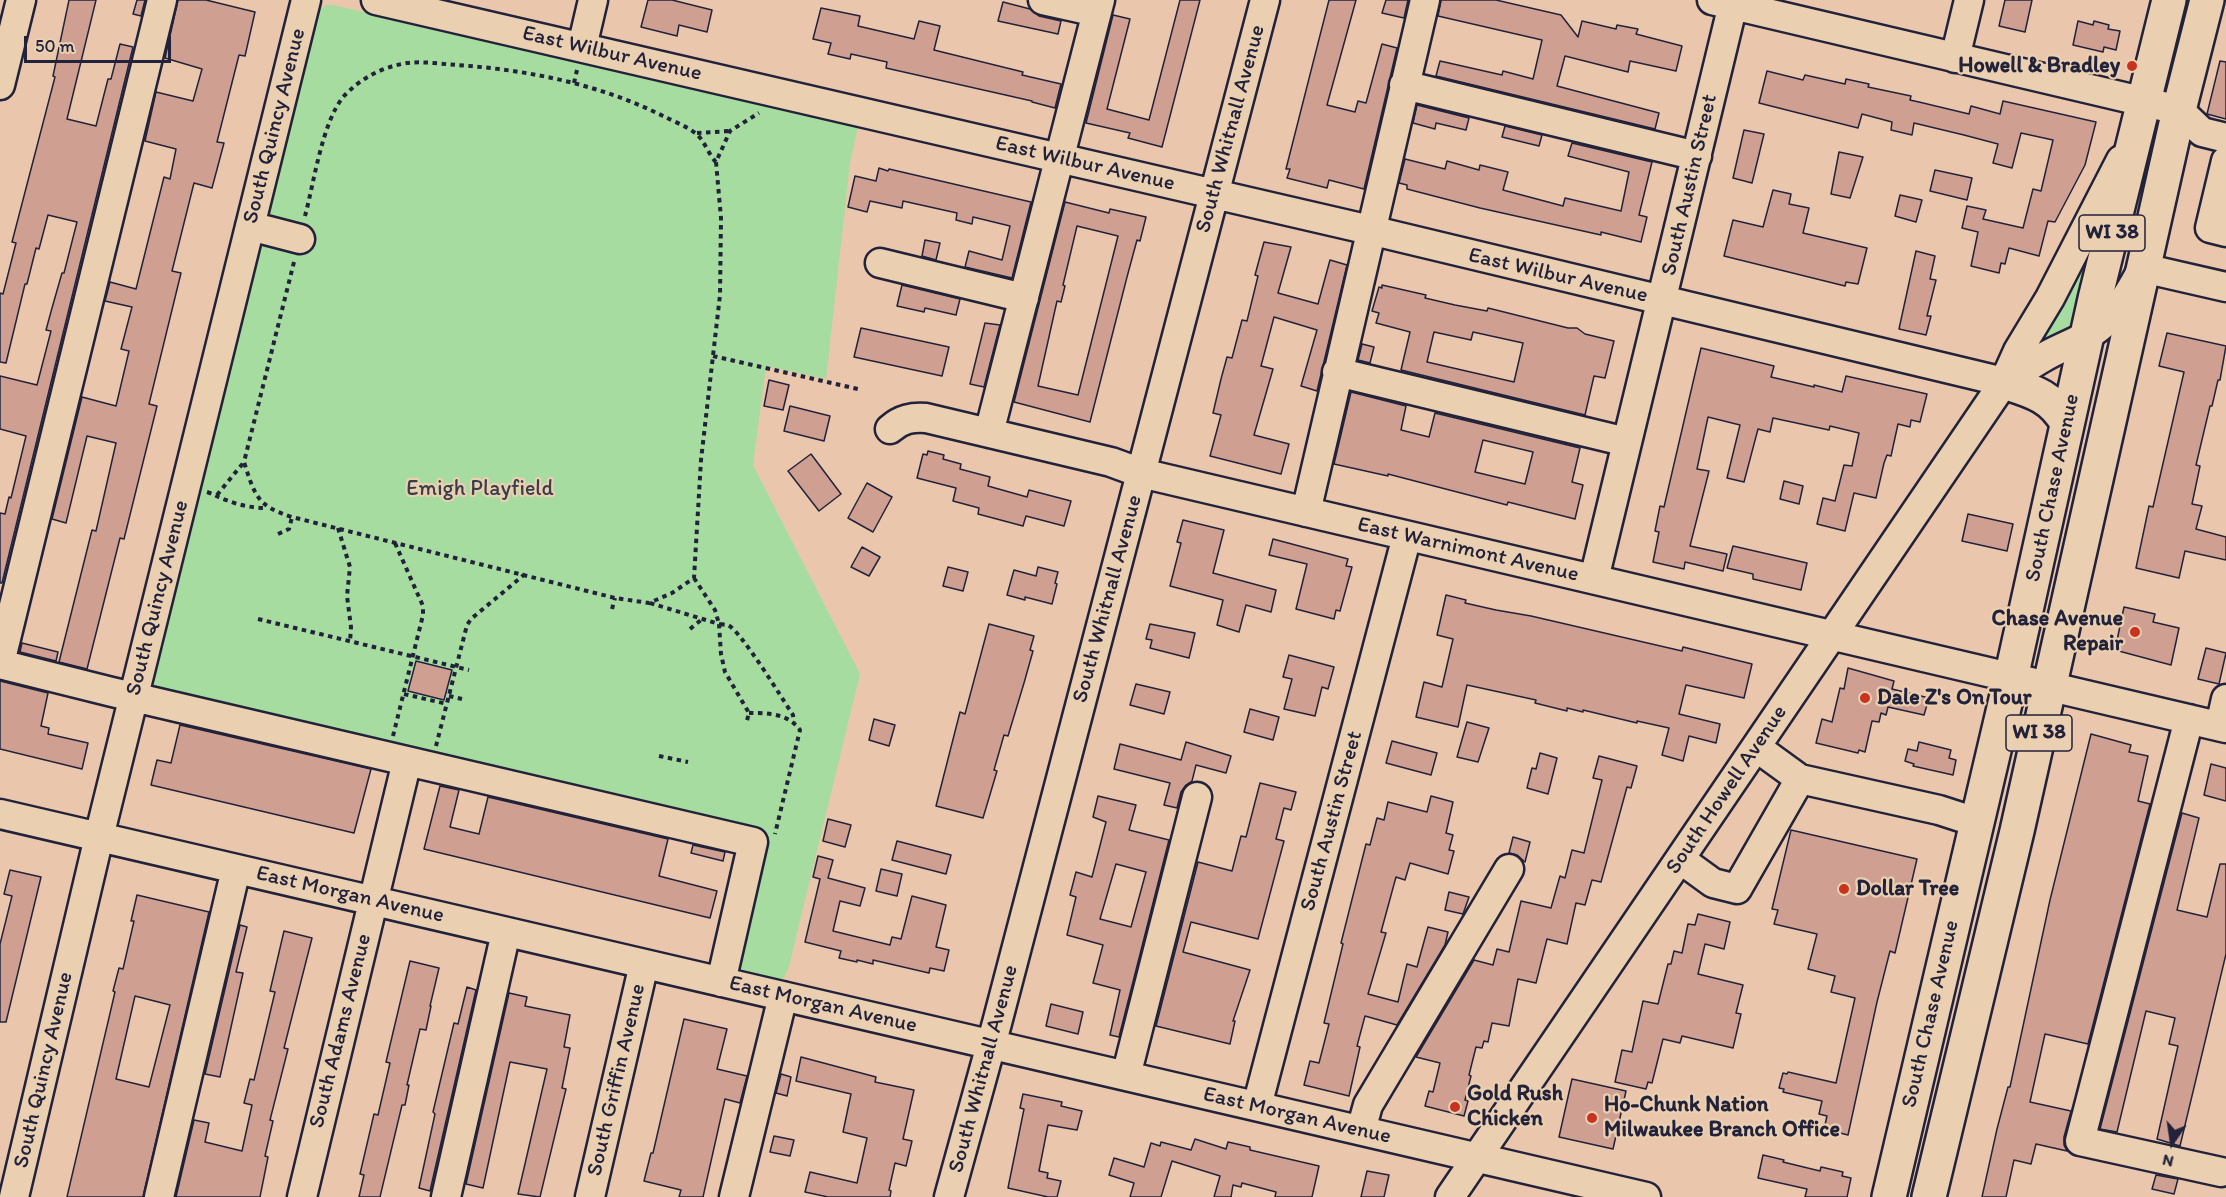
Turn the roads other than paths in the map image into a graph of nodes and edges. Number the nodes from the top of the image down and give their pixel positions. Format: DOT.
graph roads {
  1 [pos="21,0"];
  2 [pos="162,0"];
  3 [pos="306,0"];
  4 [pos="376,0"];
  5 [pos="593,0"];
  6 [pos="1043,0"];
  7 [pos="1265,0"];
  8 [pos="1425,0"];
  9 [pos="1969,0"];
  10 [pos="2169,0"];
  11 [pos="2207,0"];
  12 [pos="1726,2"];
  13 [pos="1099,6"];
  14 [pos="580,58"];
  15 [pos="1955,58"];
  16 [pos="0,85"];
  17 [pos="1404,86"];
  18 [pos="2179,110"];
  19 [pos="2141,116"];
  20 [pos="2226,138"];
  21 [pos="1697,156"];
  22 [pos="1061,158"];
  23 [pos="2226,161"];
  24 [pos="1214,194"];
  25 [pos="250,226"];
  26 [pos="1370,230"];
  27 [pos="2226,232"];
  28 [pos="300,238"];
  29 [pos="880,263"];
  30 [pos="2143,268"];
  31 [pos="2226,287"];
  32 [pos="1024,298"];
  33 [pos="1663,301"];
  34 [pos="2086,336"];
  35 [pos="1337,372"];
  36 [pos="2004,382"];
  37 [pos="2067,423"];
  38 [pos="890,429"];
  39 [pos="989,433"];
  40 [pos="1627,442"];
  41 [pos="1142,473"];
  42 [pos="1306,512"];
  43 [pos="2048,512"];
  44 [pos="2088,521"];
  45 [pos="1407,536"];
  46 [pos="1594,579"];
  47 [pos="1831,636"];
  48 [pos="0,663"];
  49 [pos="2012,678"];
  50 [pos="2050,687"];
  51 [pos="133,697"];
  52 [pos="2226,699"];
  53 [pos="2189,719"];
  54 [pos="2223,727"];
  55 [pos="1756,747"];
  56 [pos="408,761"];
  57 [pos="1800,779"];
  58 [pos="1197,797"];
  59 [pos="0,814"];
  60 [pos="1976,822"];
  61 [pos="2017,831"];
  62 [pos="99,837"];
  63 [pos="1680,859"];
  64 [pos="236,869"];
  65 [pos="1509,869"];
  66 [pos="373,901"];
  67 [pos="506,932"];
  68 [pos="644,964"];
  69 [pos="721,982"];
  70 [pos="783,996"];
  71 [pos="991,1044"];
  72 [pos="1126,1076"];
  73 [pos="1257,1106"];
  74 [pos="1361,1131"];
  75 [pos="1477,1157"];
  76 [pos="2221,1174"];
  77 [pos="1638,1196"];
  78 [pos="14,1197"];
  79 [pos="159,1197"];
  80 [pos="302,1197"];
  81 [pos="446,1197"];
  82 [pos="590,1197"];
  83 [pos="734,1197"];
  84 [pos="949,1197"];
  85 [pos="1450,1197"];
  86 [pos="1888,1197"];
  87 [pos="1929,1197"];
  1 -- 16 [label="street"];
  2 -- 48 [label="street"];
  3 -- 25 [label="street, South Quincy Avenue"];
  4 -- 14 [label="street, East Wilbur Avenue"];
  5 -- 14 [label="street"];
  6 -- 13 [label="street"];
  7 -- 24 [label="street, South Whitnall Avenue"];
  8 -- 17 [label="street"];
  9 -- 15 [label="street"];
  10 -- 19 [label="main road, South Howell Avenue / WI 38"];
  11 -- 18 [label="main road, South Howell Avenue / WI 38"];
  12 -- 15 [label="street"];
  12 -- 21 [label="street, South Austin Street"];
  13 -- 22 [label="street"];
  14 -- 22 [label="street, East Wilbur Avenue"];
  15 -- 19 [label="street"];
  17 -- 21 [label="street"];
  17 -- 26 [label="street"];
  18 -- 19 [label="street"];
  18 -- 20 [label="street"];
  18 -- 30 [label="main road, South Howell Avenue / WI 38"];
  19 -- 34 [label="main road, South Chase Avenue / WI 38"];
  19 -- 36 [label="street, South Howell Avenue"];
  21 -- 33 [label="street, South Austin Street"];
  22 -- 24 [label="street, East Wilbur Avenue"];
  22 -- 32 [label="street"];
  23 -- 27 [label="street"];
  24 -- 26 [label="street, East Wilbur Avenue"];
  24 -- 41 [label="street, South Whitnall Avenue"];
  25 -- 28 [label="street"];
  25 -- 51 [label="street, South Quincy Avenue"];
  26 -- 33 [label="street, East Wilbur Avenue"];
  26 -- 35 [label="street"];
  29 -- 32 [label="street"];
  30 -- 31 [label="street"];
  30 -- 34 [label="street, South Howell Avenue"];
  30 -- 44 [label="main road, South Chase Avenue / WI 38"];
  32 -- 39 [label="street"];
  33 -- 36 [label="street, East Wilbur Avenue"];
  33 -- 40 [label="street, South Austin Street"];
  34 -- 36 [label="street, South Howell Avenue"];
  34 -- 37 [label="main road, South Chase Avenue / WI 38"];
  35 -- 40 [label="street"];
  35 -- 42 [label="street"];
  36 -- 37 [label="main road"];
  36 -- 47 [label="street, South Howell Avenue"];
  37 -- 43 [label="main road, South Chase Avenue / WI 38"];
  38 -- 39 [label="street, East Warnimont Avenue"];
  39 -- 41 [label="street, East Warnimont Avenue"];
  40 -- 46 [label="street, South Austin Street"];
  41 -- 42 [label="street, East Warnimont Avenue"];
  41 -- 71 [label="street, South Whitnall Avenue"];
  42 -- 45 [label="street, East Warnimont Avenue"];
  43 -- 44 [label="main road"];
  43 -- 49 [label="main road, South Chase Avenue / WI 38"];
  44 -- 50 [label="main road, South Chase Avenue / WI 38"];
  45 -- 46 [label="street, East Warnimont Avenue"];
  45 -- 73 [label="street, South Austin Street"];
  46 -- 47 [label="street, East Warnimont Avenue"];
  47 -- 49 [label="street, East Warnimont Avenue"];
  47 -- 55 [label="street, South Howell Avenue"];
  48 -- 51 [label="street"];
  49 -- 50 [label="street, East Warnimont Avenue"];
  49 -- 60 [label="main road, South Chase Avenue / WI 38"];
  50 -- 53 [label="street, East Warnimont Avenue"];
  50 -- 61 [label="main road, South Chase Avenue / WI 38"];
  51 -- 56 [label="street"];
  51 -- 62 [label="street, South Quincy Avenue"];
  52 -- 54 [label="street"];
  53 -- 54 [label="street, East Warnimont Avenue"];
  53 -- 76 [label="street"];
  55 -- 57 [label="street"];
  55 -- 63 [label="street, South Howell Avenue"];
  56 -- 66 [label="street, South Adams Avenue"];
  56 -- 69 [label="street"];
  57 -- 60 [label="street"];
  57 -- 63 [label="street"];
  58 -- 72 [label="street"];
  59 -- 62 [label="street, East Morgan Avenue"];
  60 -- 61 [label="main road"];
  60 -- 86 [label="main road, South Chase Avenue / WI 38"];
  61 -- 87 [label="main road, South Chase Avenue / WI 38"];
  62 -- 64 [label="street, East Morgan Avenue"];
  62 -- 78 [label="street, South Quincy Avenue"];
  63 -- 75 [label="street, South Howell Avenue"];
  64 -- 66 [label="street, East Morgan Avenue"];
  64 -- 79 [label="street"];
  65 -- 74 [label="street"];
  66 -- 67 [label="street, East Morgan Avenue"];
  66 -- 80 [label="street, South Adams Avenue"];
  67 -- 68 [label="street, East Morgan Avenue"];
  67 -- 81 [label="street"];
  68 -- 69 [label="street, East Morgan Avenue"];
  68 -- 82 [label="street, South Griffin Avenue"];
  69 -- 70 [label="street, East Morgan Avenue"];
  70 -- 71 [label="street, East Morgan Avenue"];
  70 -- 83 [label="street"];
  71 -- 72 [label="street, East Morgan Avenue"];
  71 -- 84 [label="street, South Whitnall Avenue"];
  72 -- 73 [label="street, East Morgan Avenue"];
  73 -- 74 [label="street, East Morgan Avenue"];
  74 -- 75 [label="street, East Morgan Avenue"];
  75 -- 77 [label="street, East Morgan Avenue"];
  75 -- 85 [label="street, South Howell Avenue"];
}
